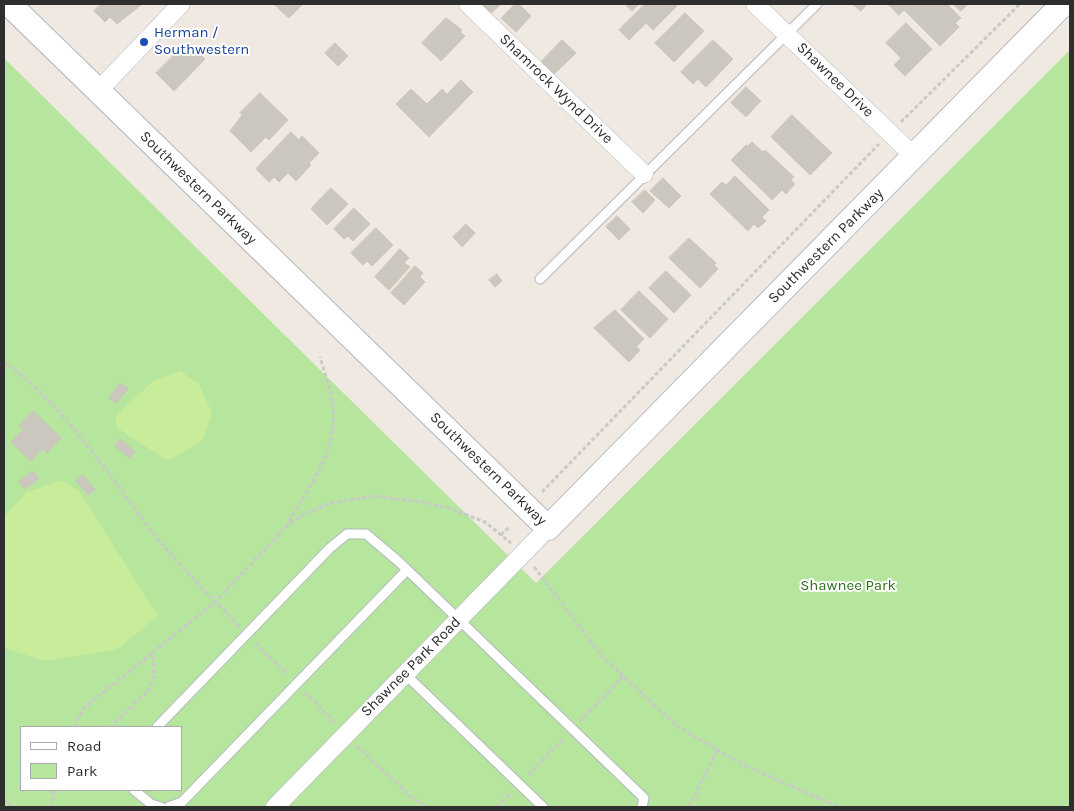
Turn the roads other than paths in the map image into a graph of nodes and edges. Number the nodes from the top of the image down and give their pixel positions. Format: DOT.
graph roads {
  1 [pos="9,4"];
  2 [pos="181,4"];
  3 [pos="468,4"];
  4 [pos="755,4"];
  5 [pos="817,4"];
  6 [pos="1063,4"];
  7 [pos="787,34"];
  8 [pos="98,91"];
  9 [pos="914,156"];
  10 [pos="644,174"];
  11 [pos="540,280"];
  12 [pos="548,528"];
  13 [pos="407,570"];
  14 [pos="458,620"];
  15 [pos="405,674"];
  16 [pos="158,726"];
  17 [pos="135,791"];
  18 [pos="161,807"];
  19 [pos="275,807"];
  20 [pos="543,807"];
  21 [pos="642,807"];
  1 -- 8 [label="street, Southwestern Parkway"];
  2 -- 8 [label="street"];
  3 -- 10 [label="street, Shamrock Wynd Drive"];
  4 -- 7 [label="street, Shawnee Drive"];
  5 -- 7 [label="lane"];
  6 -- 9 [label="street, Southwestern Parkway"];
  7 -- 9 [label="street, Shawnee Drive"];
  7 -- 10 [label="lane"];
  8 -- 12 [label="street, Southwestern Parkway"];
  9 -- 12 [label="street, Southwestern Parkway"];
  10 -- 11 [label="lane"];
  12 -- 14 [label="street, Shawnee Park Road"];
  13 -- 14 [label="lane"];
  13 -- 16 [label="lane"];
  13 -- 18 [label="lane"];
  14 -- 15 [label="street, Shawnee Park Road"];
  14 -- 21 [label="lane"];
  15 -- 19 [label="street, Shawnee Park Road"];
  15 -- 20 [label="lane"];
  17 -- 18 [label="lane"];
}
